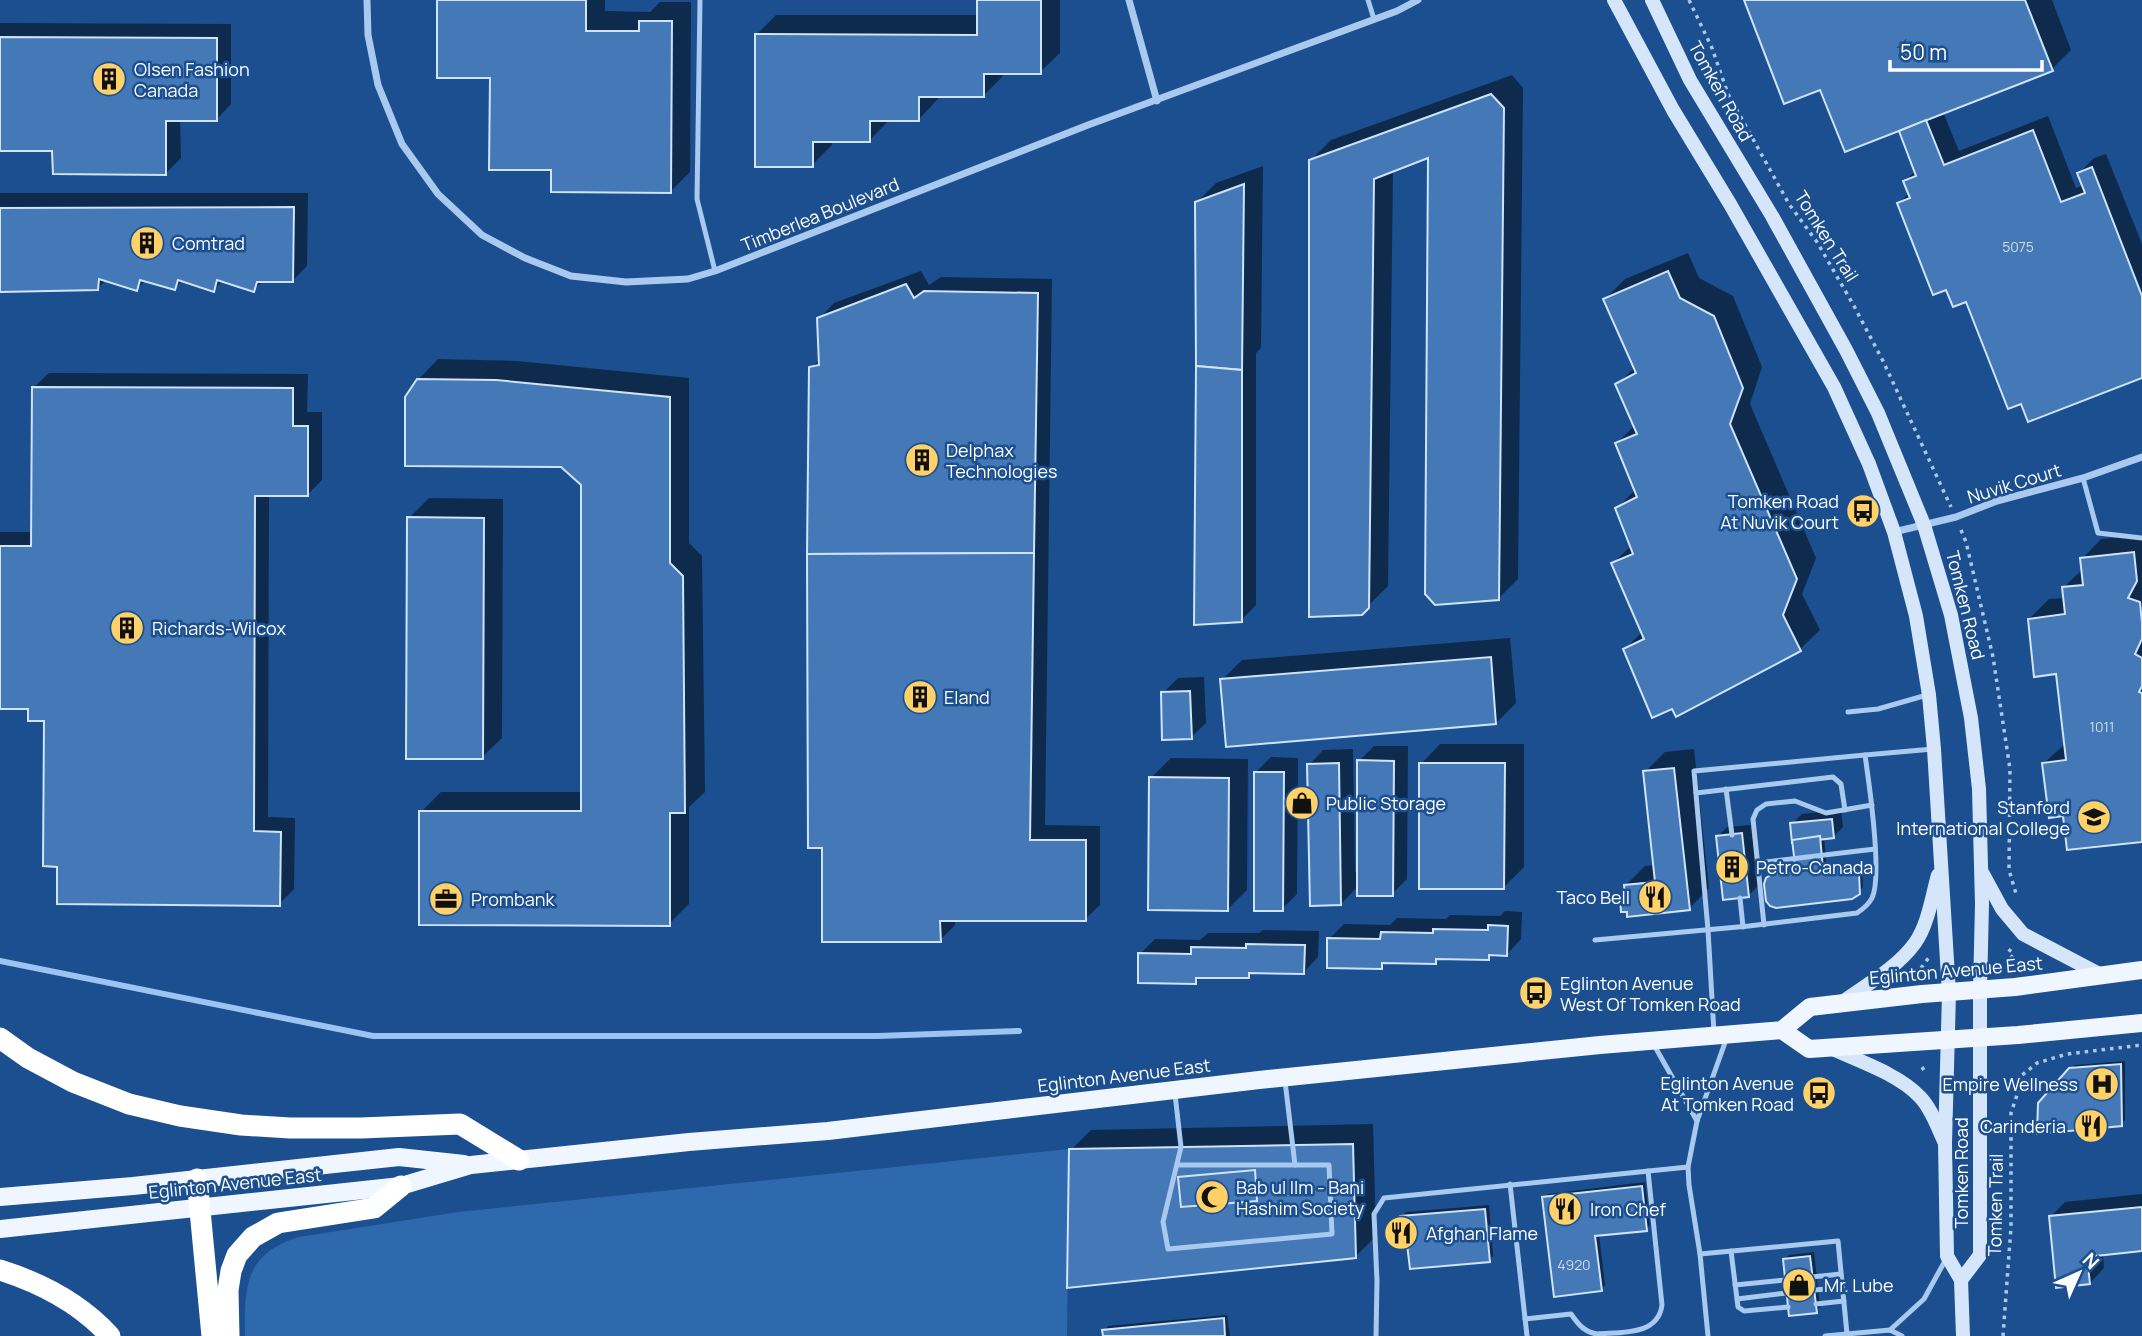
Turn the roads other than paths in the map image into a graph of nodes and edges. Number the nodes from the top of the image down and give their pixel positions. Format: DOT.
graph roads {
  1 [pos="367,0"];
  2 [pos="700,0"];
  3 [pos="1129,0"];
  4 [pos="1368,0"];
  5 [pos="1418,0"];
  6 [pos="1614,0"];
  7 [pos="1652,0"];
  8 [pos="1374,19"];
  9 [pos="1157,101"];
  10 [pos="715,271"];
  11 [pos="2142,457"];
  12 [pos="2083,478"];
  13 [pos="1924,525"];
  14 [pos="1894,532"];
  15 [pos="2142,538"];
  16 [pos="1929,695"];
  17 [pos="1849,712"];
  18 [pos="1934,749"];
  19 [pos="1865,755"];
  20 [pos="1726,789"];
  21 [pos="1696,793"];
  22 [pos="1872,805"];
  23 [pos="1845,810"];
  24 [pos="1732,835"];
  25 [pos="1875,849"];
  26 [pos="1942,860"];
  27 [pos="1758,863"];
  28 [pos="1981,869"];
  29 [pos="1740,898"];
  30 [pos="1765,925"];
  31 [pos="1743,927"];
  32 [pos="1708,930"];
  33 [pos="1595,940"];
  34 [pos="2142,971"];
  35 [pos="2103,976"];
  36 [pos="1980,990"];
  37 [pos="1949,993"];
  38 [pos="1842,1003"];
  39 [pos="2142,1023"];
  40 [pos="1782,1030"];
  41 [pos="1721,1035"];
  42 [pos="0,1038"];
  43 [pos="1980,1038"];
  44 [pos="1651,1040"];
  45 [pos="1947,1040"];
  46 [pos="1827,1046"];
  47 [pos="1285,1078"];
  48 [pos="1175,1091"];
  49 [pos="1697,1121"];
  50 [pos="1945,1143"];
  51 [pos="519,1160"];
  52 [pos="471,1165"];
  53 [pos="1178,1165"];
  54 [pos="1295,1165"];
  55 [pos="1688,1167"];
  56 [pos="1648,1171"];
  57 [pos="197,1179"];
  58 [pos="1510,1184"];
  59 [pos="401,1186"];
  60 [pos="0,1197"];
  61 [pos="200,1207"];
  62 [pos="0,1229"];
  63 [pos="1731,1251"];
  64 [pos="1700,1254"];
  65 [pos="1947,1256"];
  66 [pos="0,1270"];
  67 [pos="1841,1274"];
  68 [pos="1812,1277"];
  69 [pos="1785,1280"];
  70 [pos="1961,1280"];
  71 [pos="1735,1285"];
  72 [pos="1842,1287"];
  73 [pos="1814,1290"];
  74 [pos="1786,1293"];
  75 [pos="1737,1299"];
  76 [pos="1844,1301"];
  77 [pos="1816,1304"];
  78 [pos="1788,1307"];
  79 [pos="1525,1319"];
  80 [pos="1890,1330"];
  81 [pos="1847,1334"];
  82 [pos="110,1336"];
  83 [pos="212,1336"];
  84 [pos="229,1336"];
  85 [pos="1376,1336"];
  86 [pos="1527,1336"];
  87 [pos="1708,1336"];
  88 [pos="1825,1336"];
  89 [pos="1902,1336"];
  90 [pos="1963,1336"];
  1 -- 10 [label="street, Timberlea Boulevard"];
  2 -- 10 [label="lane"];
  3 -- 9 [label="street"];
  4 -- 8 [label="lane"];
  5 -- 8 [label="street, Timberlea Boulevard"];
  6 -- 14 [label="main road, Tomken Road"];
  7 -- 13 [label="main road, Tomken Road"];
  8 -- 9 [label="street, Timberlea Boulevard"];
  9 -- 10 [label="street, Timberlea Boulevard"];
  11 -- 12 [label="street, Nuvik Court"];
  12 -- 13 [label="street, Nuvik Court"];
  12 -- 15 [label="lane"];
  13 -- 14 [label="street, Nuvik Court"];
  13 -- 28 [label="main road, Tomken Road"];
  14 -- 16 [label="main road, Tomken Road"];
  16 -- 17 [label="lane"];
  16 -- 18 [label="main road, Tomken Road"];
  18 -- 19 [label="lane"];
  18 -- 26 [label="main road, Tomken Road"];
  19 -- 21 [label="lane"];
  19 -- 22 [label="lane"];
  20 -- 21 [label="lane"];
  20 -- 23 [label="lane"];
  20 -- 24 [label="lane"];
  21 -- 32 [label="lane"];
  22 -- 23 [label="lane"];
  22 -- 25 [label="lane"];
  23 -- 27 [label="lane"];
  25 -- 27 [label="lane"];
  25 -- 30 [label="lane"];
  26 -- 37 [label="main road, Tomken Road"];
  26 -- 38 [label="main road"];
  27 -- 30 [label="lane"];
  28 -- 35 [label="main road"];
  28 -- 36 [label="main road, Tomken Road"];
  29 -- 31 [label="lane"];
  30 -- 31 [label="lane"];
  31 -- 32 [label="lane"];
  32 -- 33 [label="lane"];
  32 -- 41 [label="lane"];
  34 -- 35 [label="main road, Eglinton Avenue East"];
  35 -- 36 [label="main road, Eglinton Avenue East"];
  36 -- 37 [label="main road, Eglinton Avenue East"];
  36 -- 43 [label="main road, Tomken Road"];
  37 -- 38 [label="main road, Eglinton Avenue East"];
  37 -- 45 [label="main road, Tomken Road"];
  38 -- 40 [label="main road, Eglinton Avenue East"];
  39 -- 43 [label="main road"];
  40 -- 41 [label="main road, Eglinton Avenue East"];
  40 -- 46 [label="main road"];
  41 -- 44 [label="main road, Eglinton Avenue East"];
  41 -- 49 [label="lane"];
  42 -- 51 [label="highway"];
  43 -- 45 [label="main road"];
  43 -- 70 [label="main road, Tomken Road"];
  44 -- 47 [label="main road, Eglinton Avenue East"];
  44 -- 49 [label="lane"];
  45 -- 46 [label="main road"];
  45 -- 50 [label="main road, Tomken Road"];
  46 -- 50 [label="main road"];
  47 -- 48 [label="main road, Eglinton Avenue East"];
  47 -- 54 [label="lane"];
  48 -- 51 [label="main road, Eglinton Avenue East"];
  48 -- 53 [label="lane"];
  49 -- 55 [label="lane"];
  50 -- 65 [label="main road, Tomken Road"];
  51 -- 52 [label="main road, Eglinton Avenue East"];
  52 -- 57 [label="main road, Eglinton Avenue East"];
  52 -- 59 [label="main road, Eglinton Avenue East"];
  53 -- 54 [label="lane"];
  53 -- 54 [label="lane"];
  55 -- 56 [label="lane"];
  55 -- 64 [label="lane"];
  56 -- 58 [label="lane"];
  56 -- 79 [label="lane"];
  57 -- 60 [label="main road, Eglinton Avenue East"];
  57 -- 61 [label="highway"];
  58 -- 79 [label="lane"];
  58 -- 85 [label="lane"];
  59 -- 61 [label="main road, Eglinton Avenue East"];
  59 -- 84 [label="highway"];
  61 -- 62 [label="main road, Eglinton Avenue East"];
  61 -- 83 [label="highway"];
  63 -- 64 [label="lane"];
  63 -- 67 [label="lane"];
  63 -- 71 [label="lane"];
  64 -- 87 [label="lane"];
  65 -- 70 [label="main road, Tomken Road"];
  65 -- 80 [label="lane"];
  66 -- 82 [label="highway"];
  67 -- 68 [label="lane"];
  67 -- 72 [label="lane"];
  69 -- 71 [label="lane"];
  70 -- 90 [label="main road, Tomken Road"];
  71 -- 75 [label="lane"];
  72 -- 73 [label="lane"];
  72 -- 76 [label="lane"];
  74 -- 75 [label="lane"];
  75 -- 78 [label="lane"];
  76 -- 77 [label="lane"];
  76 -- 81 [label="lane"];
  79 -- 86 [label="lane"];
  80 -- 81 [label="lane"];
  80 -- 89 [label="lane"];
  81 -- 88 [label="lane"];
}
